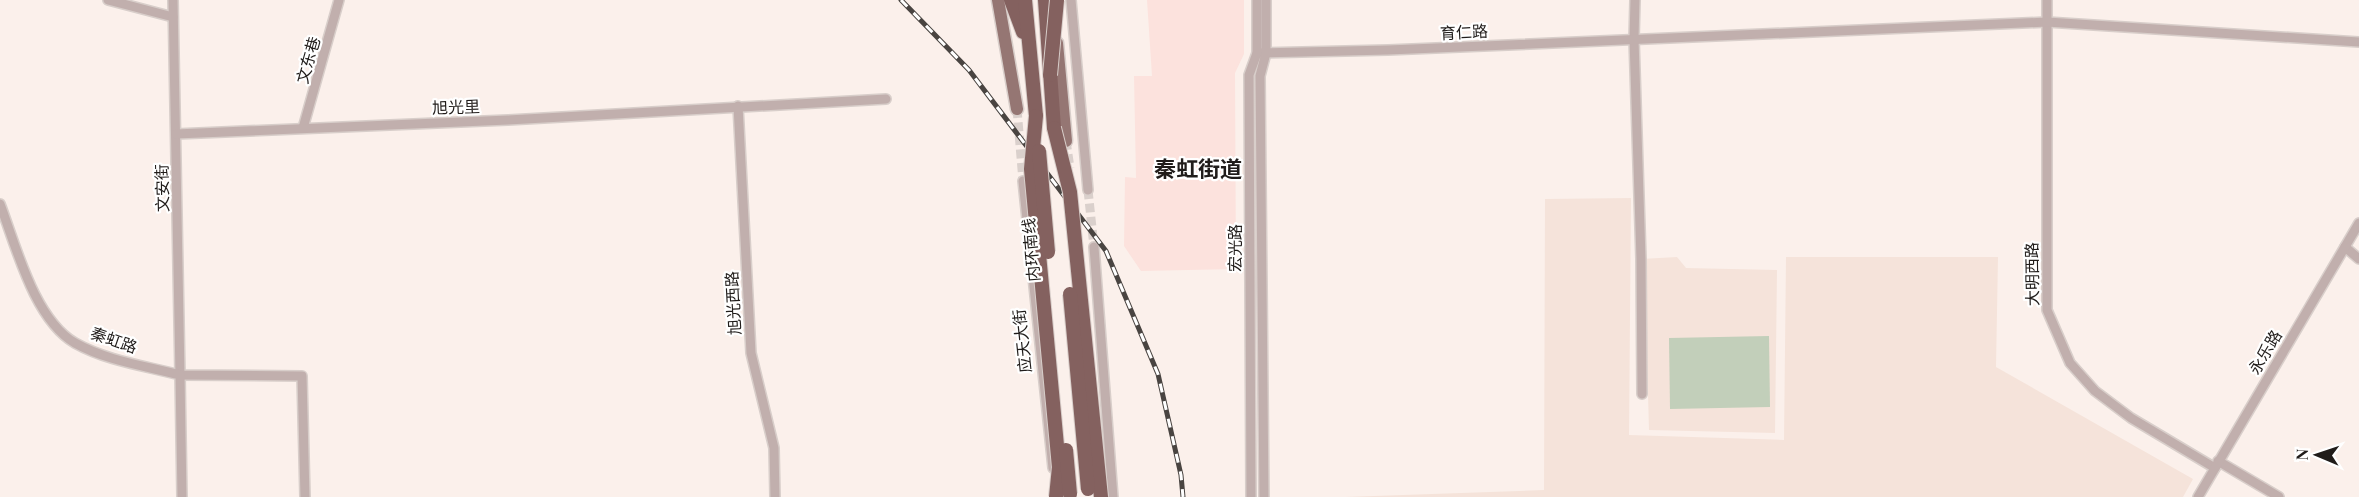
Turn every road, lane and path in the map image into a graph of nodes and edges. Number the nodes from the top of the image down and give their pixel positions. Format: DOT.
graph roads {
  1 [pos="108,0"];
  2 [pos="173,0"];
  3 [pos="339,0"];
  4 [pos="999,0"];
  5 [pos="1011,0"];
  6 [pos="1025,0"];
  7 [pos="1045,0"];
  8 [pos="1055,0"];
  9 [pos="1071,0"];
  10 [pos="1257,0"];
  11 [pos="1266,0"];
  12 [pos="1635,0"];
  13 [pos="2047,0"];
  14 [pos="173,16"];
  15 [pos="2047,22"];
  16 [pos="1634,39"];
  17 [pos="2359,42"];
  18 [pos="1029,50"];
  19 [pos="1261,53"];
  20 [pos="1050,75"];
  21 [pos="886,99"];
  22 [pos="738,106"];
  23 [pos="1017,109"];
  24 [pos="1036,116"];
  25 [pos="303,128"];
  26 [pos="1054,128"];
  27 [pos="176,134"];
  28 [pos="1066,141"];
  29 [pos="1023,181"];
  30 [pos="1088,190"];
  31 [pos="0,204"];
  32 [pos="2359,223"];
  33 [pos="1094,247"];
  34 [pos="2345,247"];
  35 [pos="1081,259"];
  36 [pos="2359,259"];
  37 [pos="180,375"];
  38 [pos="1642,393"];
  39 [pos="2216,464"];
  40 [pos="182,497"];
  41 [pos="305,497"];
  42 [pos="775,497"];
  43 [pos="1058,497"];
  44 [pos="1070,497"];
  45 [pos="1088,497"];
  46 [pos="1101,497"];
  47 [pos="1113,497"];
  48 [pos="1251,497"];
  49 [pos="1264,497"];
  50 [pos="2198,497"];
  51 [pos="2279,497"];
  1 -- 14 [label="street"];
  2 -- 14 [label="street, 文安街"];
  3 -- 25 [label="street, 文东巷"];
  4 -- 23 [label="main road"];
  5 -- 18 [label="highway"];
  6 -- 18 [label="highway, 内环南线"];
  7 -- 20 [label="highway, bridge"];
  8 -- 20 [label="highway, bridge"];
  8 -- 28 [label="main road"];
  9 -- 30 [label="street"];
  10 -- 19 [label="street, 宏光路"];
  11 -- 19 [label="street, 宏光路"];
  12 -- 16 [label="street"];
  13 -- 15 [label="street, 大明西路"];
  14 -- 27 [label="street, 文安街"];
  15 -- 16 [label="street, 育仁路"];
  15 -- 17 [label="street, 育仁路"];
  15 -- 39 [label="street, 大明西路"];
  16 -- 19 [label="street, 育仁路"];
  16 -- 38 [label="street"];
  18 -- 24 [label="highway, 内环南线"];
  19 -- 48 [label="street, 宏光路"];
  19 -- 49 [label="street, 宏光路"];
  20 -- 26 [label="highway"];
  21 -- 22 [label="street, 旭光里"];
  22 -- 25 [label="street, 旭光里"];
  22 -- 42 [label="street, 旭光西路"];
  24 -- 43 [label="highway, bridge"];
  24 -- 44 [label="highway, 内环南线, bridge"];
  25 -- 27 [label="street, 旭光里"];
  26 -- 45 [label="highway, bridge"];
  26 -- 46 [label="highway, bridge"];
  27 -- 37 [label="street, 文安街"];
  29 -- 43 [label="street, 应天大街"];
  31 -- 37 [label="street, 秦虹路"];
  32 -- 34 [label="street, 永乐路"];
  33 -- 47 [label="street"];
  34 -- 36 [label="street"];
  34 -- 39 [label="street, 永乐路"];
  35 -- 46 [label="street"];
  37 -- 40 [label="street"];
  37 -- 41 [label="street, 秦虹路"];
  39 -- 50 [label="street, 永乐路"];
  39 -- 51 [label="street, 大明西路"];
}
